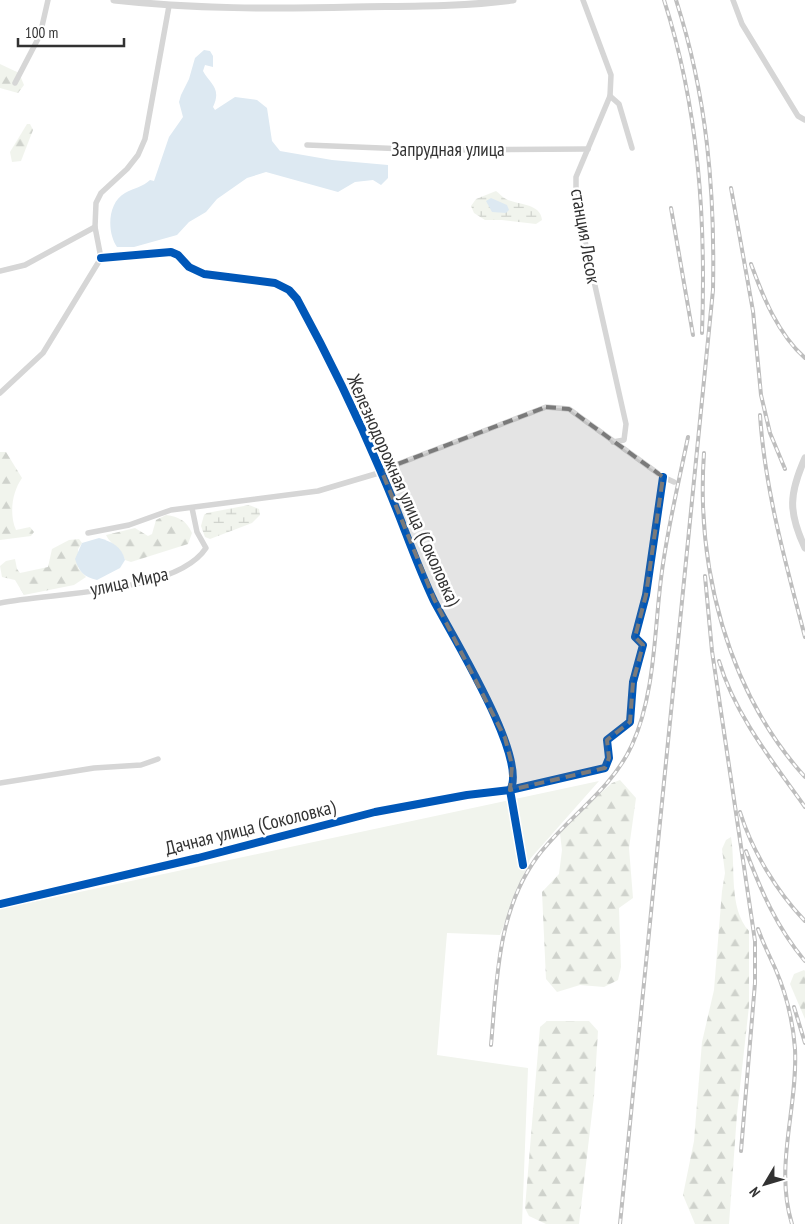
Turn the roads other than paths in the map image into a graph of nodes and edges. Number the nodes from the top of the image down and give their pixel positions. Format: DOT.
graph roads {
  1 [pos="48,0"];
  2 [pos="114,0"];
  3 [pos="513,0"];
  4 [pos="583,0"];
  5 [pos="733,0"];
  6 [pos="169,6"];
  7 [pos="16,83"];
  8 [pos="610,96"];
  9 [pos="805,120"];
  10 [pos="307,145"];
  11 [pos="632,148"];
  12 [pos="588,149"];
  13 [pos="95,227"];
  14 [pos="101,258"];
  15 [pos="0,271"];
  16 [pos="0,393"];
  17 [pos="613,442"];
  18 [pos="805,458"];
  19 [pos="382,472"];
  20 [pos="663,477"];
  21 [pos="674,482"];
  22 [pos="192,508"];
  23 [pos="88,533"];
  24 [pos="805,548"];
  25 [pos="0,603"];
  26 [pos="158,759"];
  27 [pos="0,783"];
  28 [pos="510,790"];
  29 [pos="523,866"];
  30 [pos="0,904"];
  1 -- 7 [label="street"];
  2 -- 6 [label="street"];
  3 -- 6 [label="street"];
  4 -- 8 [label="street, станция Лесок"];
  5 -- 9 [label="street"];
  6 -- 13 [label="street"];
  8 -- 11 [label="street"];
  8 -- 12 [label="street, станция Лесок"];
  10 -- 12 [label="street, Запрудная улица"];
  12 -- 17 [label="street, станция Лесок"];
  13 -- 14 [label="street"];
  13 -- 15 [label="street"];
  14 -- 16 [label="street"];
  14 -- 19 [label="street, Железнодорожная улица (Соколовка)"];
  17 -- 19 [label="street"];
  17 -- 20 [label="street"];
  18 -- 24 [label="street"];
  19 -- 22 [label="street"];
  19 -- 28 [label="street, Железнодорожная улица (Соколовка)"];
  20 -- 21 [label="street"];
  20 -- 28 [label="street, Дачная улица (Соколовка)"];
  22 -- 23 [label="street"];
  22 -- 25 [label="street, улица Мира"];
  26 -- 27 [label="street"];
  28 -- 29 [label="street, Железнодорожная улица (Соколовка)"];
  28 -- 30 [label="street, Дачная улица (Соколовка)"];
}
